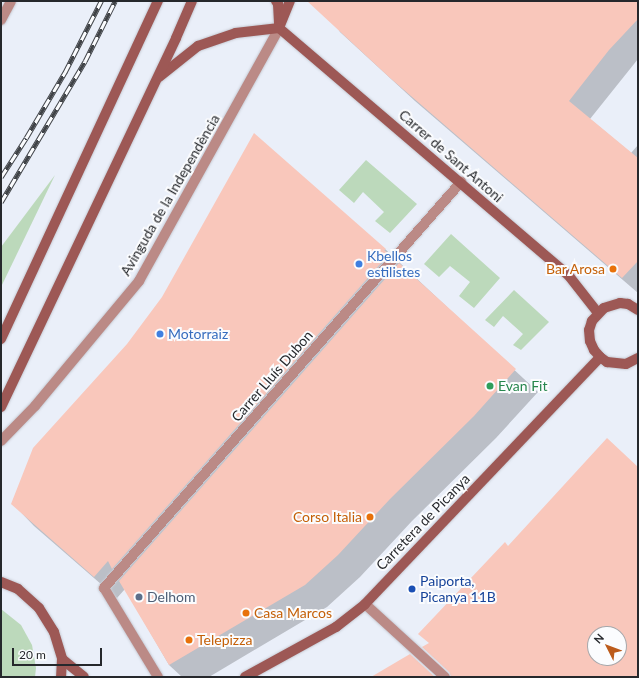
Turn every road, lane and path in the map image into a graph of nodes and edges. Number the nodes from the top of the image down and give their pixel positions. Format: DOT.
graph roads {
  1 [pos="10,1"];
  2 [pos="158,1"];
  3 [pos="192,1"];
  4 [pos="276,1"];
  5 [pos="290,1"];
  6 [pos="1,20"];
  7 [pos="280,28"];
  8 [pos="156,79"];
  9 [pos="461,182"];
  10 [pos="637,307"];
  11 [pos="598,313"];
  12 [pos="1,339"];
  13 [pos="600,357"];
  14 [pos="638,358"];
  15 [pos="1,407"];
  16 [pos="1,440"];
  17 [pos="1,582"];
  18 [pos="365,604"];
  19 [pos="62,659"];
  20 [pos="61,677"];
  21 [pos="84,677"];
  22 [pos="158,677"];
  23 [pos="245,677"];
  24 [pos="445,677"];
  1 -- 6 [label="street"];
  2 -- 12 [label="street"];
  3 -- 8 [label="street"];
  4 -- 7 [label="street"];
  5 -- 7 [label="street, Avinguda de la Independència"];
  7 -- 8 [label="street"];
  7 -- 9 [label="street, Carrer de Sant Antoni"];
  7 -- 16 [label="street, Avinguda de la Independència"];
  8 -- 15 [label="street"];
  9 -- 11 [label="street, Carrer de Sant Antoni"];
  9 -- 22 [label="street, Carrer Lluís Dubon"];
  10 -- 11 [label="street"];
  11 -- 13 [label="street"];
  13 -- 14 [label="street"];
  13 -- 18 [label="street, Carretera de Picanya"];
  17 -- 19 [label="street"];
  18 -- 23 [label="street, Carretera de Picanya"];
  18 -- 24 [label="street"];
  19 -- 20 [label="street"];
  19 -- 21 [label="street"];
}
